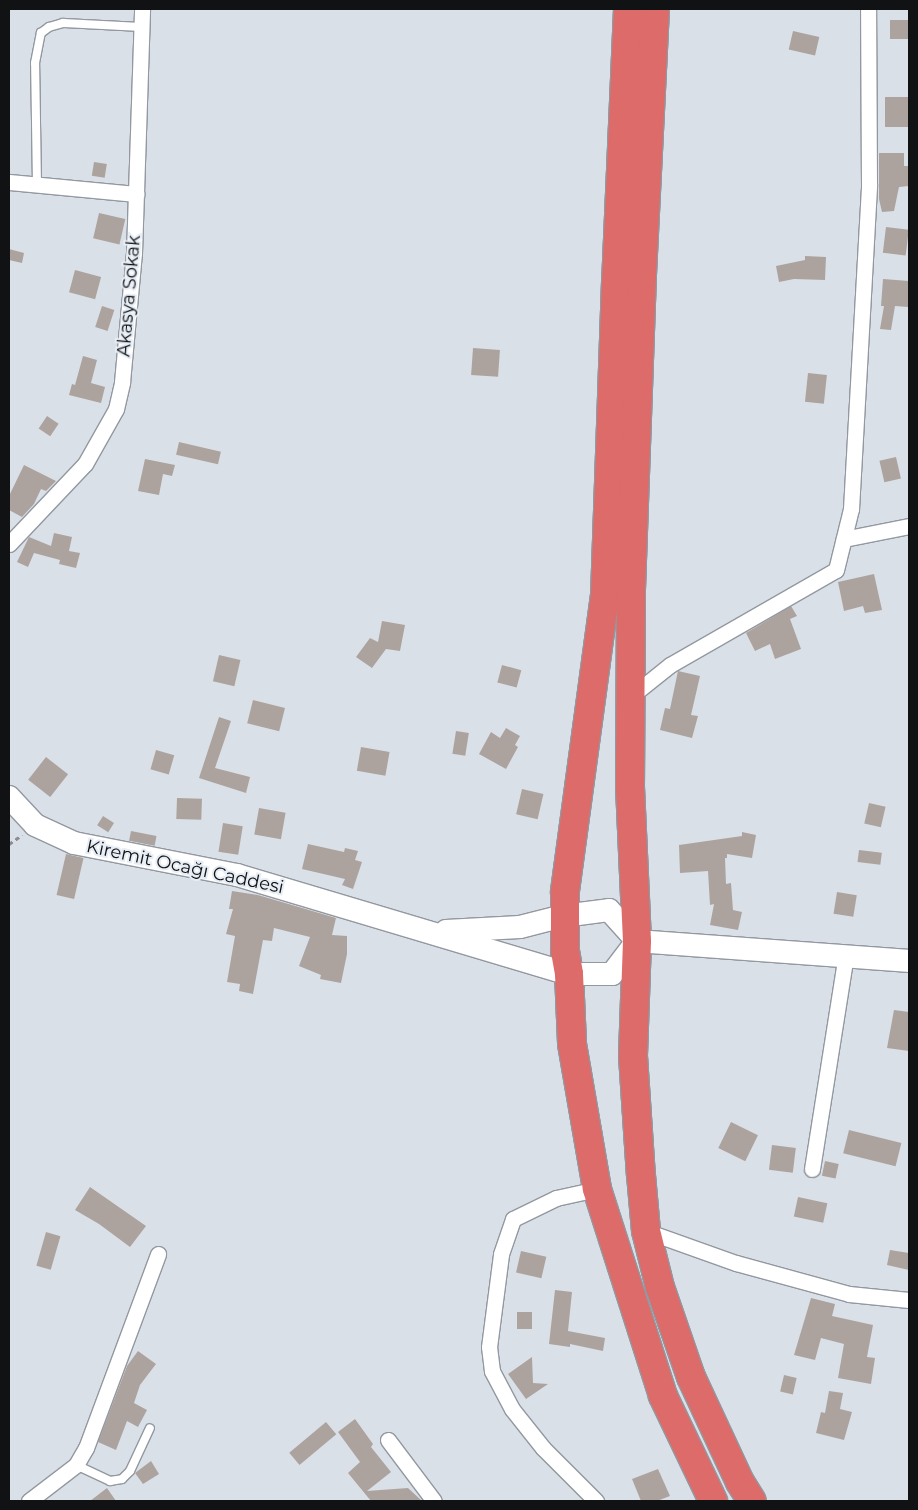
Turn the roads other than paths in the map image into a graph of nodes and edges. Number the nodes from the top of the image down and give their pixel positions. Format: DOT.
graph roads {
  1 [pos="142,9"];
  2 [pos="628,9"];
  3 [pos="655,9"];
  4 [pos="868,9"];
  5 [pos="142,27"];
  6 [pos="9,182"];
  7 [pos="37,185"];
  8 [pos="136,194"];
  9 [pos="909,526"];
  10 [pos="844,539"];
  11 [pos="9,544"];
  12 [pos="630,697"];
  13 [pos="9,797"];
  14 [pos="563,916"];
  15 [pos="431,931"];
  16 [pos="637,941"];
  17 [pos="846,954"];
  18 [pos="909,961"];
  19 [pos="568,974"];
  20 [pos="812,1169"];
  21 [pos="597,1189"];
  22 [pos="646,1231"];
  23 [pos="158,1254"];
  24 [pos="909,1300"];
  25 [pos="150,1428"];
  26 [pos="388,1440"];
  27 [pos="76,1465"];
  28 [pos="27,1501"];
  29 [pos="434,1501"];
  30 [pos="596,1501"];
  31 [pos="714,1501"];
  32 [pos="752,1501"];
  1 -- 5 [label="street, Akasya Sokak"];
  2 -- 14 [label="highway"];
  3 -- 12 [label="highway"];
  4 -- 10 [label="street"];
  5 -- 7 [label="lane"];
  5 -- 8 [label="street, Akasya Sokak"];
  6 -- 7 [label="street"];
  7 -- 8 [label="street"];
  8 -- 11 [label="street, Akasya Sokak"];
  9 -- 10 [label="street"];
  10 -- 12 [label="street"];
  12 -- 16 [label="highway"];
  13 -- 15 [label="street, Kiremit Ocağı Caddesi"];
  14 -- 15 [label="street"];
  14 -- 16 [label="street"];
  14 -- 19 [label="highway"];
  15 -- 19 [label="street, Kiremit Ocağı Caddesi"];
  16 -- 17 [label="street"];
  16 -- 19 [label="street, Kiremit Ocağı Caddesi"];
  16 -- 22 [label="highway"];
  17 -- 18 [label="street"];
  17 -- 20 [label="street"];
  19 -- 21 [label="highway"];
  21 -- 30 [label="street"];
  21 -- 31 [label="highway"];
  22 -- 24 [label="street"];
  22 -- 32 [label="highway"];
  23 -- 27 [label="street"];
  25 -- 27 [label="lane"];
  26 -- 29 [label="street"];
  27 -- 28 [label="street"];
}
